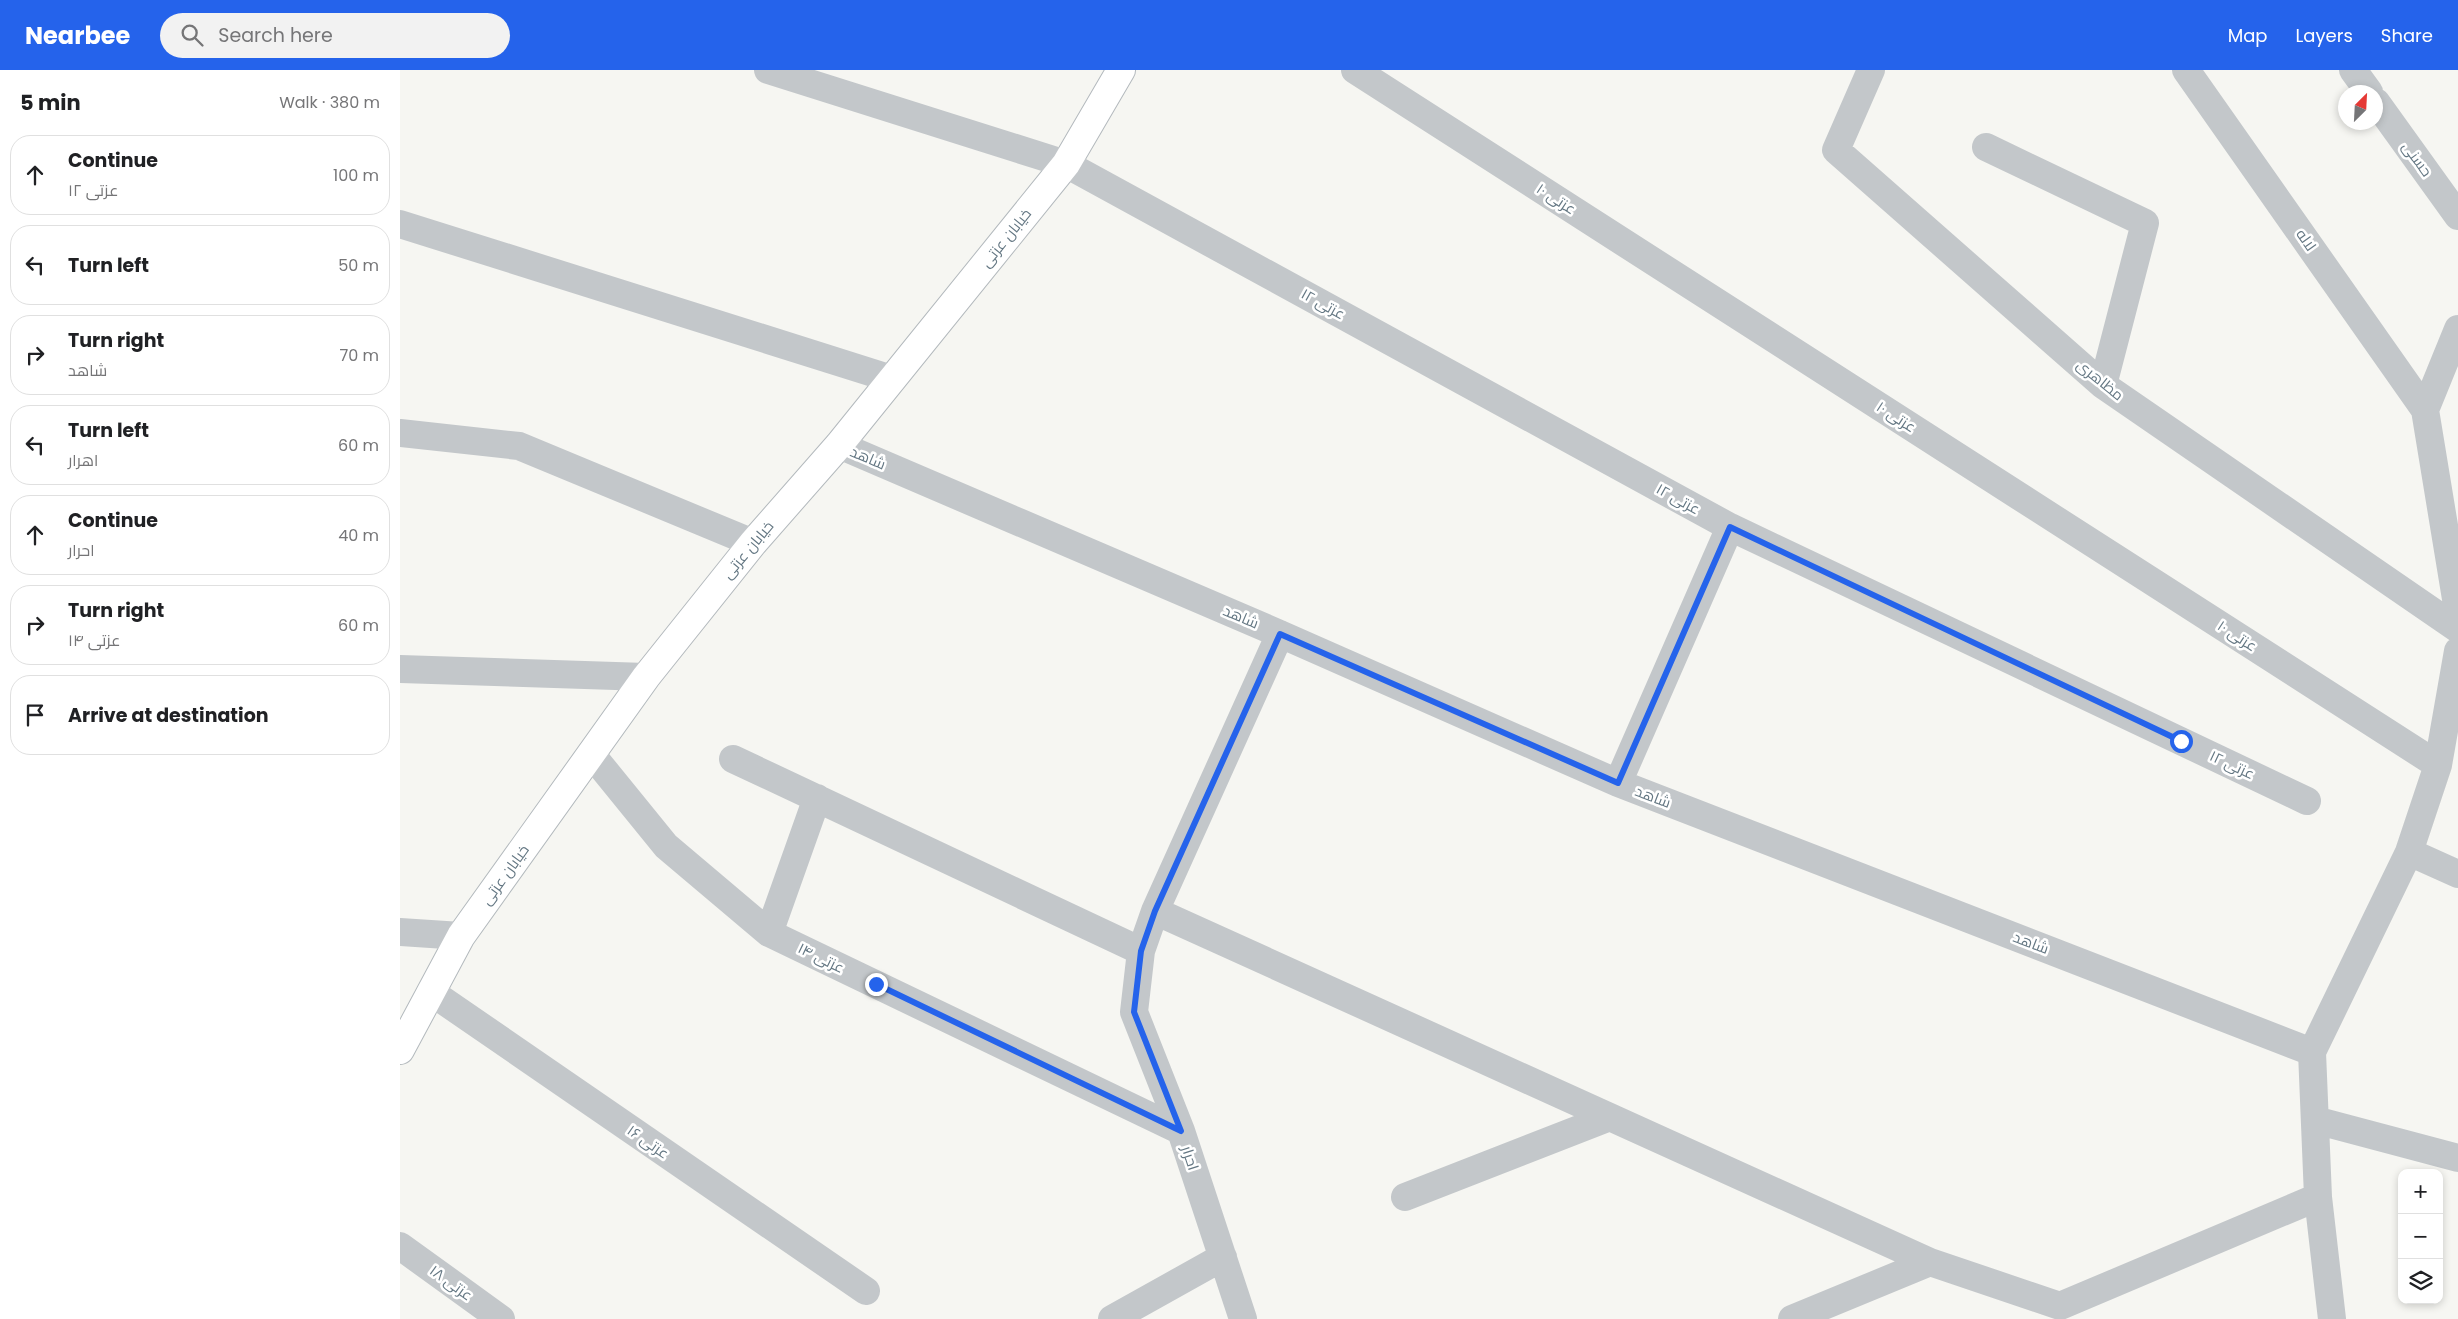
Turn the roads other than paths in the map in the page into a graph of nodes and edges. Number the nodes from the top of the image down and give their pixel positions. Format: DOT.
graph roads {
  1 [pos="768,70"];
  2 [pos="1121,70"];
  3 [pos="1355,70"];
  4 [pos="1870,70"];
  5 [pos="2186,70"];
  6 [pos="2353,70"];
  7 [pos="2364,85"];
  8 [pos="2383,112"];
  9 [pos="1986,147"];
  10 [pos="1066,164"];
  11 [pos="2458,216"];
  12 [pos="400,224"];
  13 [pos="2458,330"];
  14 [pos="892,379"];
  15 [pos="2103,385"];
  16 [pos="2425,410"];
  17 [pos="400,433"];
  18 [pos="839,445"];
  19 [pos="1730,527"];
  20 [pos="753,543"];
  21 [pos="2458,611"];
  22 [pos="2458,629"];
  23 [pos="1280,634"];
  24 [pos="2458,651"];
  25 [pos="400,669"];
  26 [pos="646,677"];
  27 [pos="2453,713"];
  28 [pos="592,755"];
  29 [pos="733,759"];
  30 [pos="2438,765"];
  31 [pos="1618,783"];
  32 [pos="817,798"];
  33 [pos="2307,801"];
  34 [pos="2409,852"];
  35 [pos="2458,874"];
  36 [pos="1155,911"];
  37 [pos="400,932"];
  38 [pos="769,933"];
  39 [pos="461,936"];
  40 [pos="1141,951"];
  41 [pos="431,992"];
  42 [pos="400,1050"];
  43 [pos="2312,1052"];
  44 [pos="1610,1117"];
  45 [pos="2315,1120"];
  46 [pos="1181,1131"];
  47 [pos="2458,1158"];
  48 [pos="1405,1197"];
  49 [pos="2318,1197"];
  50 [pos="400,1246"];
  51 [pos="1223,1258"];
  52 [pos="1930,1262"];
  53 [pos="866,1291"];
  54 [pos="501,1319"];
  55 [pos="1112,1319"];
  56 [pos="1243,1319"];
  57 [pos="1792,1319"];
  58 [pos="2332,1319"];
  1 -- 10 [label="street, عزتی ۱۲"];
  2 -- 10 [label="street, خیابان عزتی"];
  3 -- 30 [label="street, عزتی ۱۰"];
  4 -- 15 [label="street, مظاهری"];
  5 -- 16 [label="street, لاله"];
  6 -- 7 [label="street"];
  8 -- 11 [label="street, حسنی"];
  9 -- 15 [label="street"];
  10 -- 14 [label="street, خیابان عزتی"];
  10 -- 19 [label="street, عزتی ۱۲"];
  12 -- 14 [label="street"];
  13 -- 16 [label="street"];
  14 -- 18 [label="street, خیابان عزتی"];
  15 -- 22 [label="street, مظاهری"];
  16 -- 21 [label="street"];
  17 -- 20 [label="street"];
  18 -- 20 [label="street, خیابان عزتی"];
  18 -- 23 [label="street, شاهد"];
  19 -- 31 [label="street"];
  19 -- 33 [label="street, عزتی ۱۲"];
  20 -- 26 [label="street, خیابان عزتی"];
  23 -- 31 [label="street, شاهد"];
  23 -- 36 [label="street, احرار"];
  24 -- 27 [label="street"];
  25 -- 26 [label="street"];
  26 -- 28 [label="street, خیابان عزتی"];
  27 -- 30 [label="street"];
  28 -- 38 [label="street, عزتی ۱۴"];
  28 -- 39 [label="street, خیابان عزتی"];
  29 -- 32 [label="street"];
  30 -- 34 [label="street"];
  31 -- 43 [label="street, شاهد"];
  32 -- 38 [label="street"];
  32 -- 40 [label="street"];
  34 -- 35 [label="street"];
  34 -- 43 [label="street"];
  36 -- 40 [label="street, احرار"];
  36 -- 44 [label="street"];
  37 -- 39 [label="street"];
  38 -- 46 [label="street, عزتی ۱۴"];
  39 -- 41 [label="street, خیابان عزتی"];
  40 -- 46 [label="street, احرار"];
  41 -- 42 [label="street, خیابان عزتی"];
  41 -- 53 [label="street, عزتی ۱۶"];
  43 -- 45 [label="street"];
  44 -- 48 [label="street"];
  44 -- 52 [label="street"];
  45 -- 47 [label="street"];
  45 -- 49 [label="street"];
  46 -- 51 [label="street, احرار"];
  49 -- 52 [label="street"];
  49 -- 58 [label="street"];
  50 -- 54 [label="street, عزتی ۱۸"];
  51 -- 55 [label="street"];
  51 -- 56 [label="street, احرار"];
  52 -- 57 [label="street"];
}
